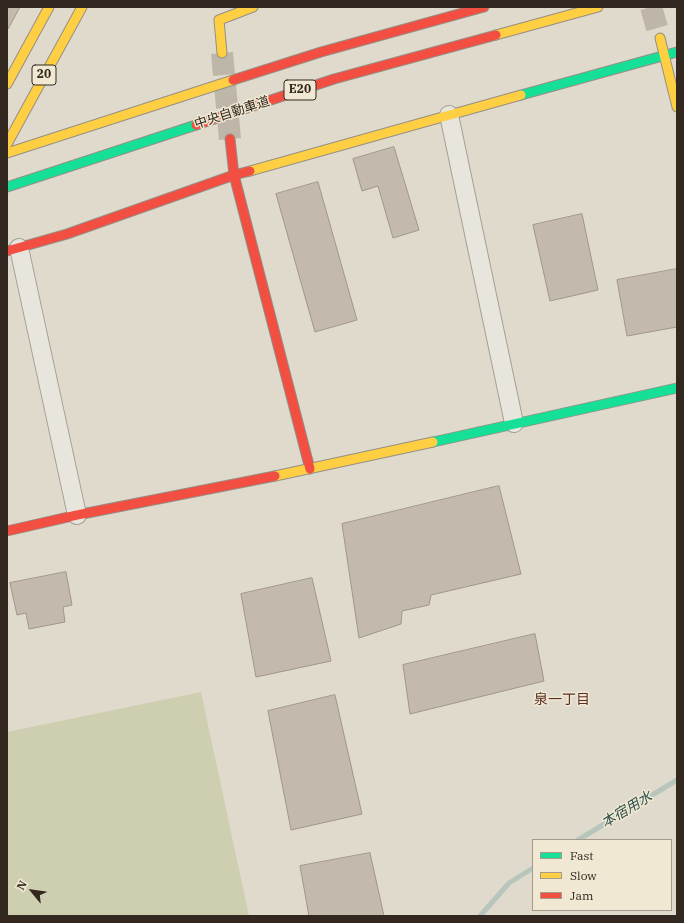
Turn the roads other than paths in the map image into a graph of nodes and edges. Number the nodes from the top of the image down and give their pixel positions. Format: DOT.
graph roads {
  1 [pos="49,7"];
  2 [pos="82,7"];
  3 [pos="253,7"];
  4 [pos="484,7"];
  5 [pos="598,7"];
  6 [pos="219,13"];
  7 [pos="398,21"];
  8 [pos="660,38"];
  9 [pos="320,52"];
  10 [pos="677,52"];
  11 [pos="222,53"];
  12 [pos="664,55"];
  13 [pos="7,84"];
  14 [pos="677,107"];
  15 [pos="449,115"];
  16 [pos="230,139"];
  17 [pos="7,144"];
  18 [pos="7,153"];
  19 [pos="234,175"];
  20 [pos="7,187"];
  21 [pos="13,249"];
  22 [pos="677,388"];
  23 [pos="514,423"];
  24 [pos="310,469"];
  25 [pos="77,515"];
  26 [pos="7,531"];
  1 -- 13 [label="main road, 20"];
  2 -- 17 [label="main road, 20"];
  3 -- 6 [label="main road"];
  4 -- 9 [label="main road, E20"];
  5 -- 20 [label="main road, 中央自動車道 / E20"];
  6 -- 11 [label="main road"];
  7 -- 9 [label="main road"];
  8 -- 12 [label="main road"];
  9 -- 18 [label="main road, E20"];
  10 -- 12 [label="main road"];
  12 -- 14 [label="main road"];
  12 -- 15 [label="main road"];
  15 -- 19 [label="main road"];
  15 -- 23 [label="street"];
  16 -- 19 [label="main road"];
  19 -- 21 [label="main road"];
  19 -- 24 [label="main road"];
  21 -- 25 [label="street"];
  22 -- 23 [label="main road"];
  23 -- 24 [label="main road"];
  24 -- 25 [label="main road"];
  25 -- 26 [label="main road"];
}
